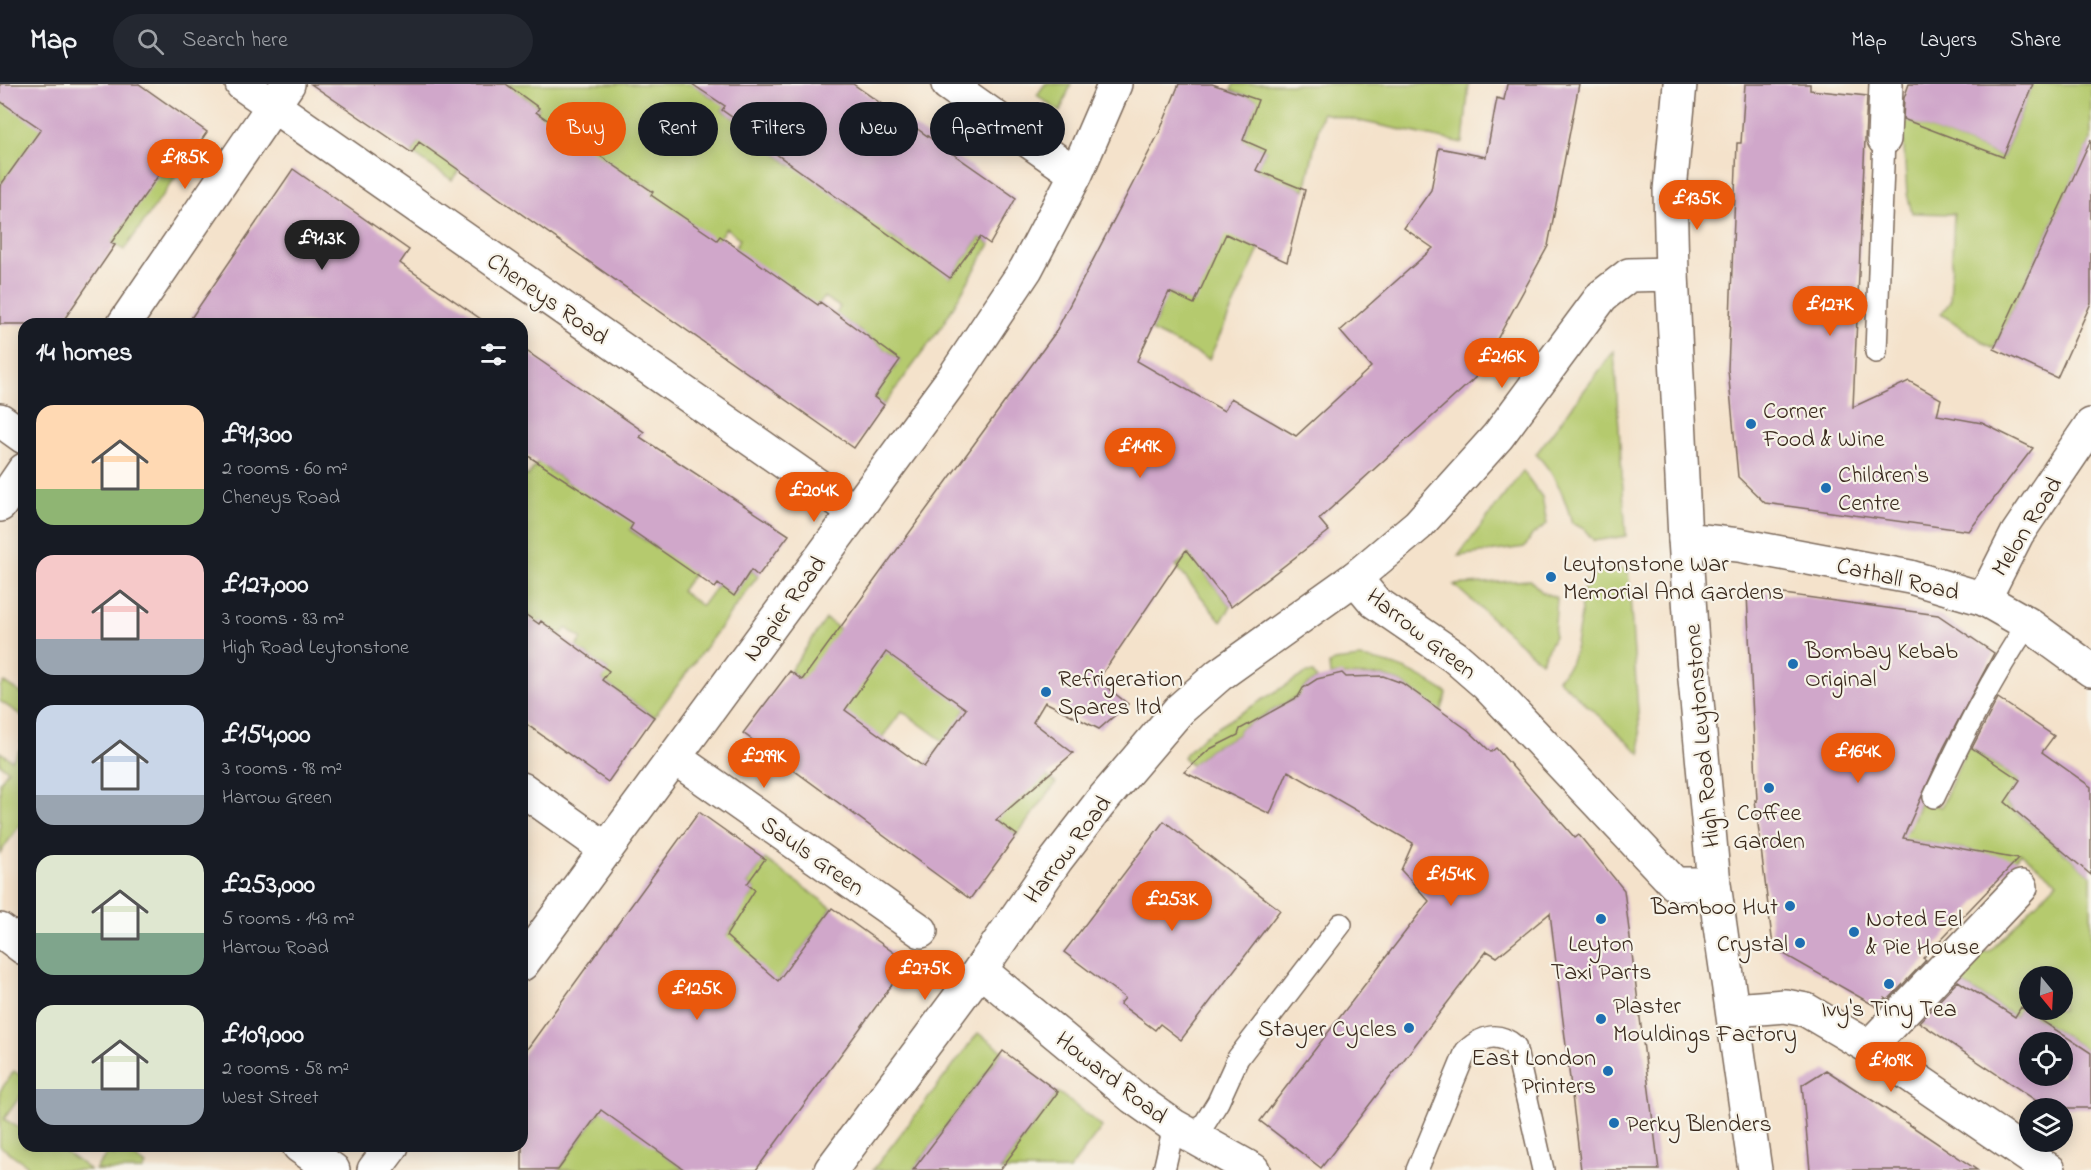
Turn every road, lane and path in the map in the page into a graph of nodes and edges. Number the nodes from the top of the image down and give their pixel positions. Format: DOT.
graph roads {
  1 [pos="242,84"];
  2 [pos="948,84"];
  3 [pos="1115,84"];
  4 [pos="1680,84"];
  5 [pos="1886,84"];
  6 [pos="280,95"];
  7 [pos="1884,139"];
  8 [pos="1076,174"];
  9 [pos="1672,274"];
  10 [pos="128,318"];
  11 [pos="1876,352"];
  12 [pos="0,420"];
  13 [pos="2091,424"];
  14 [pos="18,433"];
  15 [pos="18,479"];
  16 [pos="0,505"];
  17 [pos="855,511"];
  18 [pos="1685,539"];
  19 [pos="1355,578"];
  20 [pos="1984,599"];
  21 [pos="2028,624"];
  22 [pos="2091,670"];
  23 [pos="675,758"];
  24 [pos="528,793"];
  25 [pos="1934,797"];
  26 [pos="606,849"];
  27 [pos="1714,884"];
  28 [pos="2021,887"];
  29 [pos="1341,924"];
  30 [pos="0,930"];
  31 [pos="921,931"];
  32 [pos="18,944"];
  33 [pos="528,956"];
  34 [pos="980,970"];
  35 [pos="1734,1011"];
  36 [pos="1869,1047"];
  37 [pos="1185,1132"];
  38 [pos="308,1152"];
  39 [pos="388,1152"];
  40 [pos="333,1170"];
  41 [pos="374,1170"];
  42 [pos="831,1170"];
  43 [pos="1164,1170"];
  44 [pos="1253,1170"];
  45 [pos="1417,1170"];
  46 [pos="1543,1170"];
  47 [pos="1755,1170"];
  48 [pos="2049,1170"];
  1 -- 6 [label="street, Cheneys Road"];
  2 -- 8 [label="street"];
  3 -- 8 [label="street, Napier Road"];
  4 -- 9 [label="street, High Road Leytonstone"];
  5 -- 7 [label="street"];
  6 -- 10 [label="street"];
  6 -- 17 [label="street, Cheneys Road"];
  7 -- 11 [label="lane"];
  8 -- 17 [label="street, Napier Road"];
  9 -- 18 [label="street, High Road Leytonstone"];
  9 -- 19 [label="street, Harrow Green"];
  12 -- 14 [label="street"];
  13 -- 20 [label="street, Melon Road"];
  15 -- 16 [label="street"];
  17 -- 23 [label="street, Napier Road"];
  18 -- 20 [label="street, Cathall Road"];
  18 -- 27 [label="street, High Road Leytonstone"];
  19 -- 27 [label="street, Harrow Green"];
  19 -- 34 [label="street, Harrow Road"];
  20 -- 21 [label="street, Cathall Road"];
  21 -- 22 [label="street, Cathall Road"];
  21 -- 25 [label="lane"];
  23 -- 26 [label="street, Napier Road"];
  23 -- 31 [label="street, Sauls Green"];
  24 -- 26 [label="street"];
  26 -- 33 [label="street, Napier Road"];
  27 -- 35 [label="street, High Road Leytonstone"];
  28 -- 36 [label="street"];
  29 -- 37 [label="lane"];
  30 -- 32 [label="street"];
  34 -- 37 [label="street, Howard Road"];
  34 -- 42 [label="street, Harrow Road"];
  35 -- 36 [label="street"];
  35 -- 47 [label="street, High Road Leytonstone"];
  36 -- 48 [label="street"];
  37 -- 43 [label="lane"];
  37 -- 44 [label="street, Howard Road"];
  38 -- 40 [label="street"];
  39 -- 41 [label="street"];
  45 -- 46 [label="lane"];
}
